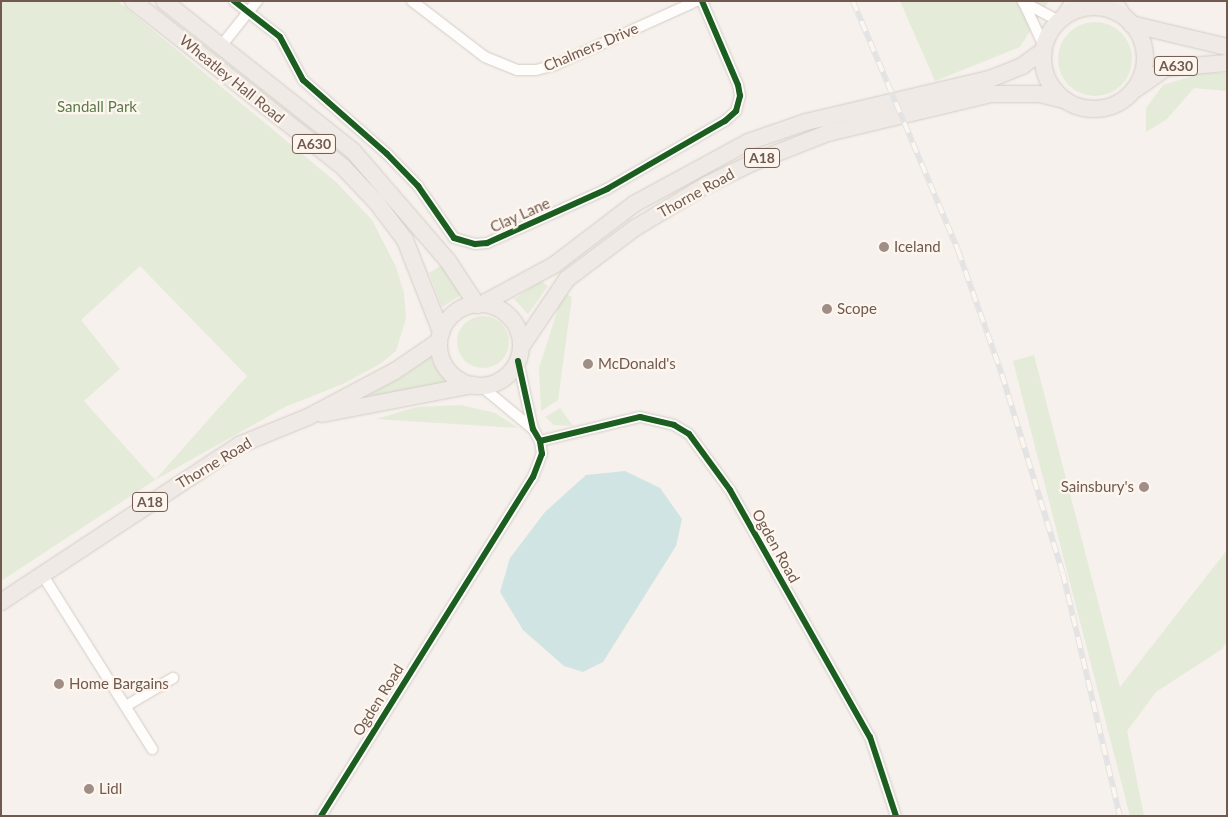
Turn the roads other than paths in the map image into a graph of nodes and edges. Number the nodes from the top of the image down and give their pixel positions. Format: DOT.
graph roads {
  1 [pos="132,1"];
  2 [pos="164,1"];
  3 [pos="234,1"];
  4 [pos="257,1"];
  5 [pos="412,1"];
  6 [pos="697,1"];
  7 [pos="702,1"];
  8 [pos="1023,1"];
  9 [pos="1073,1"];
  10 [pos="1114,1"];
  11 [pos="248,12"];
  12 [pos="1060,20"];
  13 [pos="1128,21"];
  14 [pos="221,46"];
  15 [pos="1227,47"];
  16 [pos="1044,49"];
  17 [pos="1227,63"];
  18 [pos="1133,91"];
  19 [pos="1064,100"];
  20 [pos="479,304"];
  21 [pos="440,336"];
  22 [pos="519,354"];
  23 [pos="477,386"];
  24 [pos="308,417"];
  25 [pos="533,430"];
  26 [pos="540,441"];
  27 [pos="42,574"];
  28 [pos="1,602"];
  29 [pos="172,678"];
  30 [pos="126,706"];
  31 [pos="152,749"];
  32 [pos="321,816"];
  33 [pos="896,816"];
  1 -- 21 [label="highway, Wheatley Hall Road / A630"];
  2 -- 14 [label="highway, Wheatley Hall Road / A630"];
  3 -- 11 [label="street, Clay Lane"];
  4 -- 11 [label="street"];
  5 -- 6 [label="street, Chalmers Drive"];
  7 -- 11 [label="street, Clay Lane"];
  8 -- 12 [label="street"];
  8 -- 16 [label="street"];
  9 -- 12 [label="main road, A18"];
  10 -- 13 [label="main road"];
  11 -- 14 [label="street"];
  12 -- 13 [label="highway"];
  12 -- 16 [label="highway, A18"];
  13 -- 15 [label="highway, A630"];
  13 -- 18 [label="highway"];
  14 -- 20 [label="highway, Wheatley Hall Road / A630"];
  16 -- 19 [label="highway"];
  16 -- 20 [label="highway, Thorne Road / A18"];
  17 -- 18 [label="highway, A630"];
  18 -- 19 [label="highway, A18"];
  19 -- 22 [label="highway, Thorne Road / A18"];
  20 -- 21 [label="highway"];
  20 -- 22 [label="highway"];
  21 -- 23 [label="highway"];
  21 -- 24 [label="highway, Thorne Road / A18"];
  22 -- 23 [label="highway"];
  22 -- 25 [label="street"];
  23 -- 24 [label="highway, Thorne Road / A18"];
  23 -- 25 [label="street"];
  24 -- 27 [label="highway, Thorne Road / A18"];
  25 -- 26 [label="street"];
  26 -- 32 [label="street, Ogden Road"];
  26 -- 33 [label="street, Ogden Road"];
  27 -- 28 [label="highway, Thorne Road / A18"];
  27 -- 30 [label="street"];
  29 -- 30 [label="street"];
  30 -- 31 [label="street"];
}
